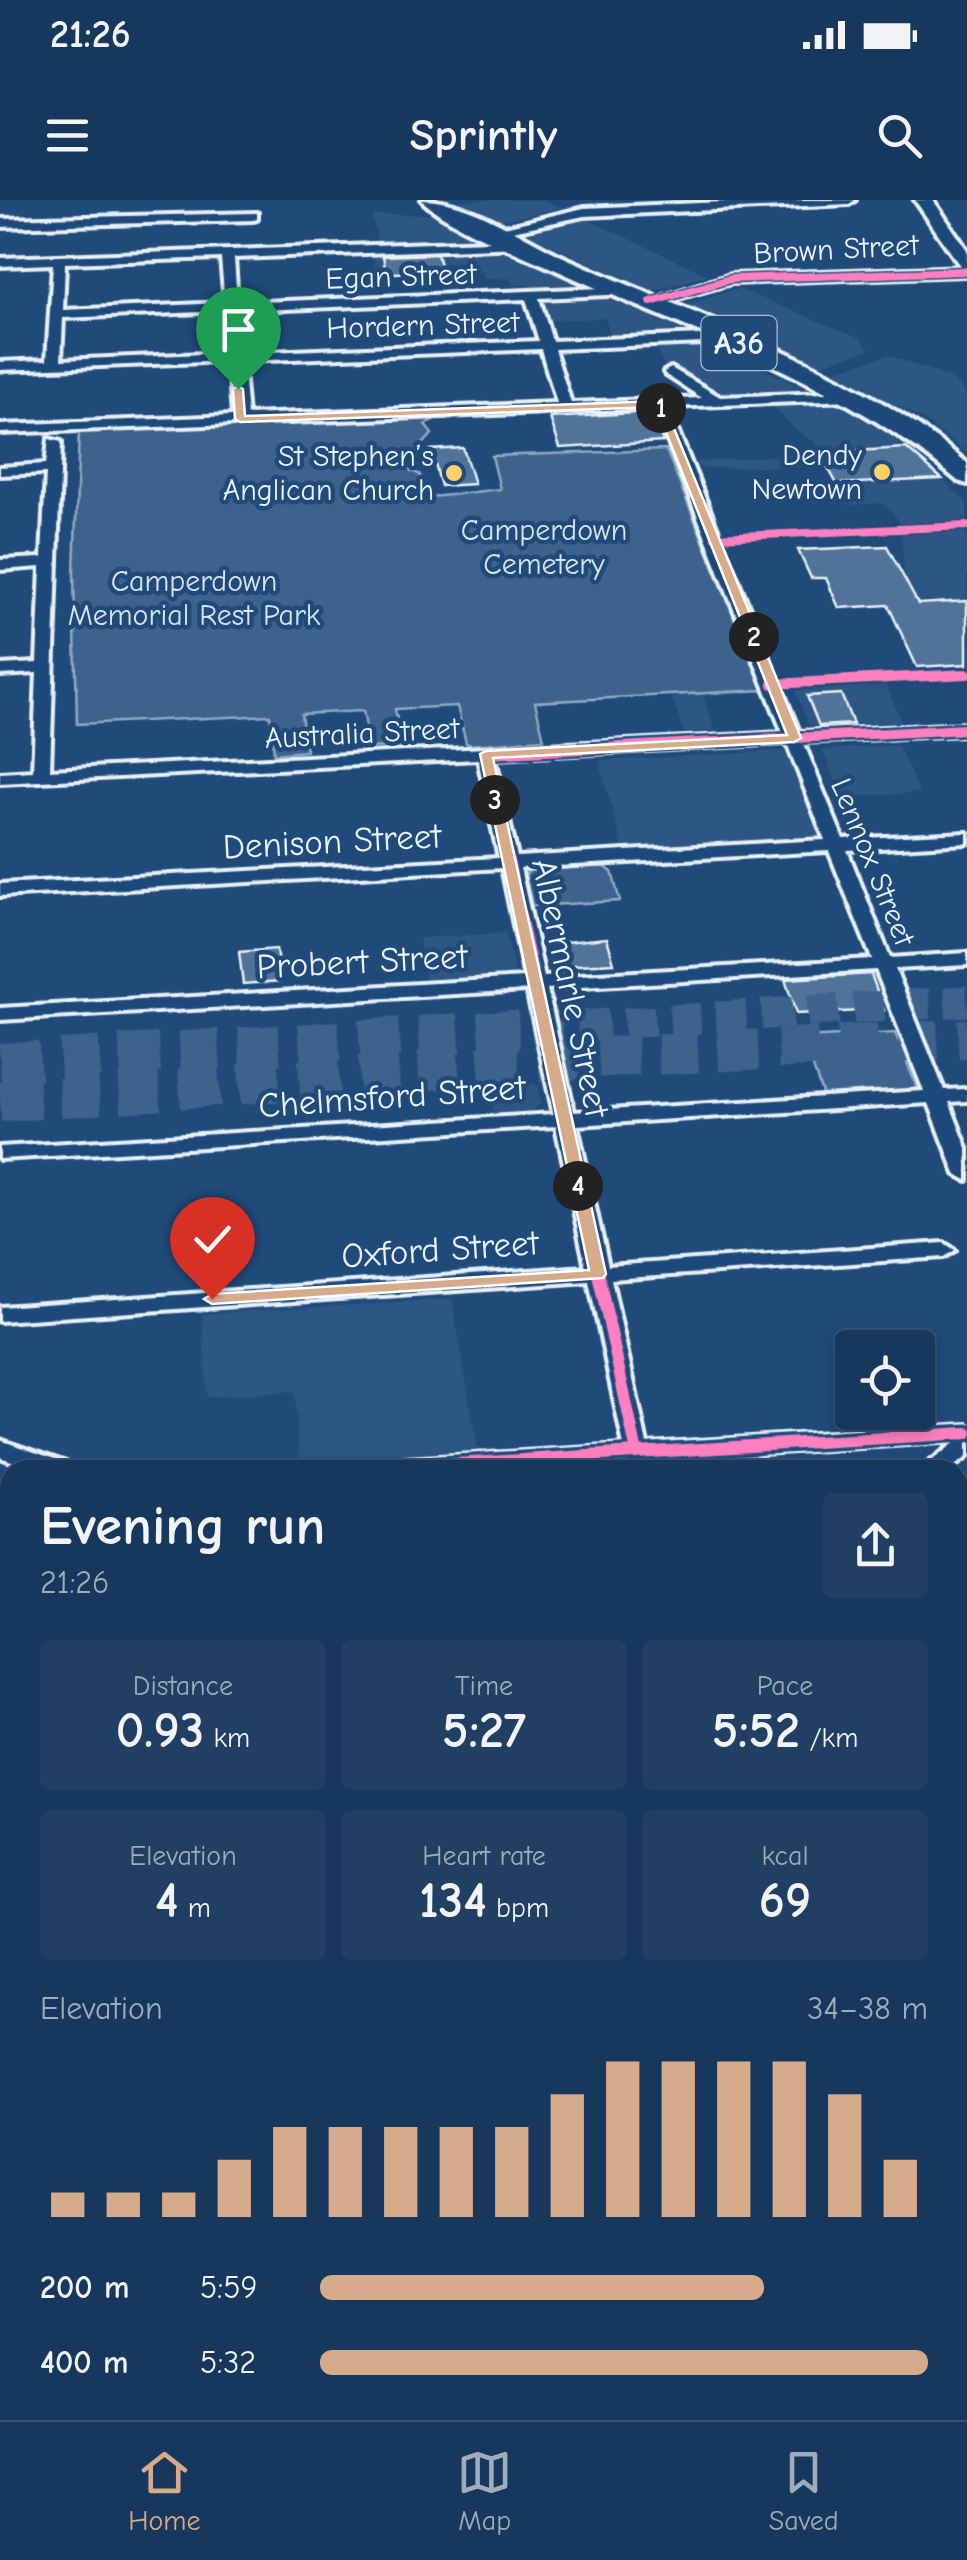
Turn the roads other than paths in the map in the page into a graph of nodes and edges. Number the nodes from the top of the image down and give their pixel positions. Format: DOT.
graph roads {
  1 [pos="197,200"];
  2 [pos="252,200"];
  3 [pos="433,200"];
  4 [pos="849,200"];
  5 [pos="924,200"];
  6 [pos="198,218"];
  7 [pos="0,223"];
  8 [pos="494,231"];
  9 [pos="254,234"];
  10 [pos="519,244"];
  11 [pos="198,254"];
  12 [pos="227,254"];
  13 [pos="59,260"];
  14 [pos="0,262"];
  15 [pos="967,269"];
  16 [pos="626,292"];
  17 [pos="532,296"];
  18 [pos="651,302"];
  19 [pos="232,307"];
  20 [pos="58,314"];
  21 [pos="729,338"];
  22 [pos="546,345"];
  23 [pos="236,357"];
  24 [pos="54,364"];
  25 [pos="0,366"];
  26 [pos="670,372"];
  27 [pos="852,396"];
  28 [pos="717,401"];
  29 [pos="660,404"];
  30 [pos="565,407"];
  31 [pos="240,419"];
  32 [pos="0,429"];
  33 [pos="54,442"];
  34 [pos="53,468"];
  35 [pos="0,471"];
  36 [pos="967,476"];
  37 [pos="50,562"];
  38 [pos="0,564"];
  39 [pos="46,668"];
  40 [pos="0,670"];
  41 [pos="967,729"];
  42 [pos="794,738"];
  43 [pos="486,754"];
  44 [pos="41,776"];
  45 [pos="0,778"];
  46 [pos="967,838"];
  47 [pos="837,845"];
  48 [pos="509,864"];
  49 [pos="0,890"];
  50 [pos="967,959"];
  51 [pos="884,964"];
  52 [pos="535,983"];
  53 [pos="0,1014"];
  54 [pos="967,1095"];
  55 [pos="936,1096"];
  56 [pos="564,1118"];
  57 [pos="0,1153"];
  58 [pos="967,1174"];
  59 [pos="944,1250"];
  60 [pos="598,1274"];
  61 [pos="0,1314"];
  62 [pos="967,1432"];
  63 [pos="0,1448"];
  64 [pos="33,1460"];
  65 [pos="639,1460"];
  66 [pos="650,1460"];
  1 -- 6 [label="street"];
  2 -- 9 [label="street"];
  3 -- 8 [label="highway, A36"];
  4 -- 8 [label="street"];
  5 -- 15 [label="street"];
  6 -- 7 [label="street"];
  6 -- 9 [label="street"];
  6 -- 11 [label="street"];
  8 -- 10 [label="highway, A36"];
  9 -- 10 [label="street"];
  9 -- 12 [label="street"];
  10 -- 16 [label="highway, A36"];
  11 -- 12 [label="street"];
  11 -- 13 [label="street"];
  12 -- 19 [label="street"];
  13 -- 14 [label="street"];
  13 -- 20 [label="street"];
  15 -- 18 [label="street, Brown Street"];
  16 -- 17 [label="street, Egan Street"];
  16 -- 18 [label="highway, A36"];
  17 -- 19 [label="street, Egan Street"];
  17 -- 22 [label="street"];
  18 -- 21 [label="highway, A36"];
  19 -- 20 [label="street, Egan Street"];
  19 -- 23 [label="street"];
  20 -- 24 [label="street"];
  21 -- 22 [label="street, Hordern Street"];
  21 -- 27 [label="highway, A36"];
  22 -- 23 [label="street, Hordern Street"];
  22 -- 30 [label="street"];
  23 -- 24 [label="street, Hordern Street"];
  23 -- 31 [label="street"];
  24 -- 25 [label="street, Hordern Street"];
  26 -- 28 [label="street"];
  27 -- 28 [label="street"];
  27 -- 36 [label="highway, A36"];
  28 -- 29 [label="street"];
  29 -- 30 [label="street"];
  29 -- 42 [label="street, Lennox Street"];
  30 -- 31 [label="street"];
  31 -- 32 [label="street"];
  33 -- 34 [label="street"];
  34 -- 35 [label="street"];
  34 -- 37 [label="street"];
  37 -- 38 [label="street"];
  37 -- 39 [label="street"];
  39 -- 40 [label="street"];
  39 -- 44 [label="street"];
  41 -- 42 [label="street, Australia Street"];
  42 -- 43 [label="street, Australia Street"];
  42 -- 47 [label="street, Lennox Street"];
  43 -- 44 [label="street, Australia Street"];
  43 -- 48 [label="street, Albermarle Street"];
  44 -- 45 [label="street, Australia Street"];
  46 -- 47 [label="street, Denison Street"];
  47 -- 48 [label="street, Denison Street"];
  47 -- 51 [label="street, Lennox Street"];
  48 -- 49 [label="street, Denison Street"];
  48 -- 52 [label="street, Albermarle Street"];
  50 -- 51 [label="street, Probert Street"];
  51 -- 52 [label="street, Probert Street"];
  51 -- 55 [label="street, Lennox Street"];
  52 -- 53 [label="street, Probert Street"];
  52 -- 56 [label="street, Albermarle Street"];
  54 -- 55 [label="street, Chelmsford Street"];
  55 -- 56 [label="street, Chelmsford Street"];
  55 -- 58 [label="street, Lennox Street"];
  56 -- 57 [label="street, Chelmsford Street"];
  56 -- 60 [label="street, Albermarle Street"];
  59 -- 60 [label="street, Oxford Street"];
  60 -- 61 [label="street, Oxford Street"];
  60 -- 65 [label="street, Albermarle Street"];
  62 -- 66 [label="street"];
  63 -- 64 [label="street"];
}
